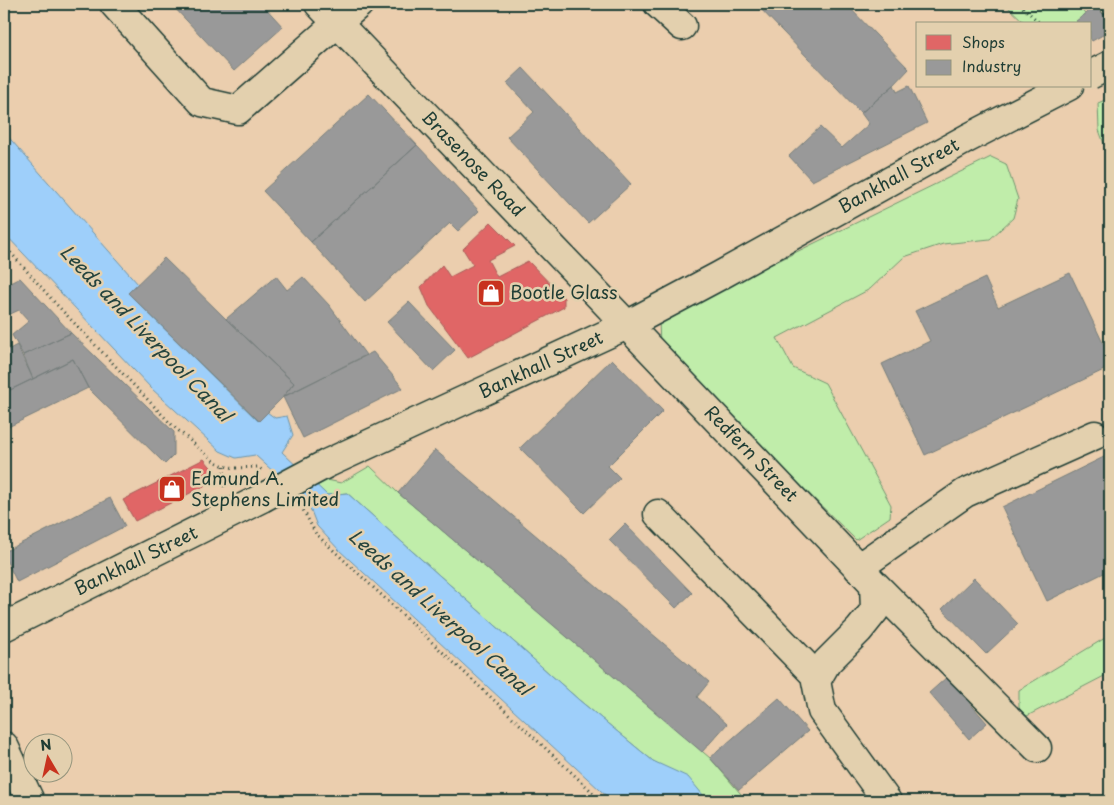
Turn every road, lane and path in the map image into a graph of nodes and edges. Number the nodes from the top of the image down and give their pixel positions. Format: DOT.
graph roads {
  1 [pos="114,4"];
  2 [pos="319,4"];
  3 [pos="359,4"];
  4 [pos="658,4"];
  5 [pos="1019,4"];
  6 [pos="1038,22"];
  7 [pos="338,23"];
  8 [pos="682,26"];
  9 [pos="1110,65"];
  10 [pos="1092,75"];
  11 [pos="1065,88"];
  12 [pos="4,245"];
  13 [pos="627,324"];
  14 [pos="1095,435"];
  15 [pos="263,486"];
  16 [pos="294,500"];
  17 [pos="658,514"];
  18 [pos="866,576"];
  19 [pos="4,627"];
  20 [pos="818,678"];
  21 [pos="4,746"];
  22 [pos="1037,748"];
  23 [pos="30,801"];
  24 [pos="602,801"];
  25 [pos="887,801"];
  1 -- 7 [label="main road"];
  2 -- 7 [label="main road, Brasenose Road"];
  3 -- 7 [label="main road"];
  4 -- 8 [label="main road"];
  5 -- 6 [label="path"];
  7 -- 13 [label="main road, Brasenose Road"];
  9 -- 10 [label="main road, bridge"];
  11 -- 13 [label="main road, Bankhall Street"];
  12 -- 15 [label="path"];
  13 -- 15 [label="main road, Bankhall Street, bridge"];
  13 -- 18 [label="main road, Redfern Street"];
  14 -- 18 [label="main road"];
  15 -- 19 [label="main road, Bankhall Street"];
  16 -- 24 [label="path"];
  17 -- 20 [label="main road"];
  18 -- 20 [label="main road"];
  18 -- 22 [label="main road, Redfern Street"];
  20 -- 25 [label="main road"];
  21 -- 23 [label="main road"];
}
